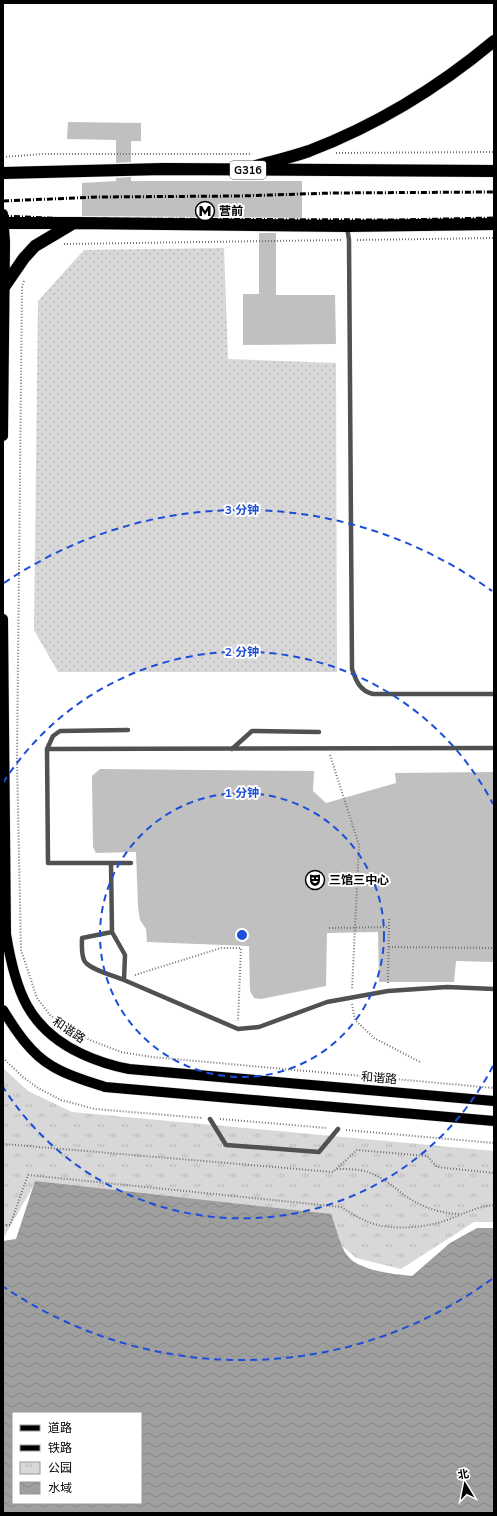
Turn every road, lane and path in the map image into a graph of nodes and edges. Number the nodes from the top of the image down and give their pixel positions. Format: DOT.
graph roads {
  1 [pos="494,41"];
  2 [pos="494,152"];
  3 [pos="330,153"];
  4 [pos="252,154"];
  5 [pos="3,157"];
  6 [pos="242,170"];
  7 [pos="494,171"];
  8 [pos="3,172"];
  9 [pos="3,220"];
  10 [pos="74,223"];
  11 [pos="494,224"];
  12 [pos="347,226"];
  13 [pos="494,238"];
  14 [pos="348,240"];
  15 [pos="61,244"];
  16 [pos="24,280"];
  17 [pos="4,287"];
  18 [pos="3,436"];
  19 [pos="3,619"];
  20 [pos="494,694"];
  21 [pos="128,730"];
  22 [pos="319,732"];
  23 [pos="327,748"];
  24 [pos="494,748"];
  25 [pos="47,749"];
  26 [pos="232,749"];
  27 [pos="111,863"];
  28 [pos="131,863"];
  29 [pos="389,919"];
  30 [pos="389,927"];
  31 [pos="329,928"];
  32 [pos="112,932"];
  33 [pos="389,946"];
  34 [pos="494,948"];
  35 [pos="145,972"];
  36 [pos="124,980"];
  37 [pos="388,984"];
  38 [pos="494,989"];
  39 [pos="351,997"];
  40 [pos="3,1010"];
  41 [pos="238,1029"];
  42 [pos="3,1058"];
  43 [pos="420,1062"];
  44 [pos="494,1088"];
  45 [pos="494,1101"];
  46 [pos="210,1118"];
  47 [pos="494,1121"];
  48 [pos="338,1129"];
  49 [pos="494,1143"];
  50 [pos="3,1144"];
  51 [pos="336,1169"];
  52 [pos="494,1172"];
  53 [pos="494,1205"];
  54 [pos="460,1214"];
  55 [pos="3,1224"];
  1 -- 6 [label="highway"];
  2 -- 3 [label="path"];
  4 -- 5 [label="path"];
  6 -- 7 [label="highway, G316"];
  6 -- 8 [label="highway, G316"];
  9 -- 10 [label="highway"];
  9 -- 17 [label="main road"];
  10 -- 12 [label="highway"];
  10 -- 17 [label="highway"];
  11 -- 12 [label="highway"];
  12 -- 14 [label="lane"];
  13 -- 14 [label="path"];
  14 -- 15 [label="path"];
  14 -- 20 [label="lane"];
  16 -- 44 [label="path"];
  17 -- 18 [label="main road"];
  19 -- 45 [label="main road, 和谐路"];
  21 -- 25 [label="lane"];
  22 -- 26 [label="lane"];
  23 -- 24 [label="lane"];
  23 -- 26 [label="lane"];
  23 -- 39 [label="path"];
  25 -- 26 [label="lane"];
  25 -- 27 [label="lane"];
  27 -- 28 [label="lane"];
  27 -- 32 [label="lane"];
  29 -- 30 [label="path"];
  30 -- 31 [label="path, bridge"];
  30 -- 33 [label="path"];
  32 -- 36 [label="lane"];
  32 -- 36 [label="lane"];
  33 -- 34 [label="path"];
  33 -- 37 [label="path"];
  35 -- 41 [label="path"];
  36 -- 41 [label="lane"];
  38 -- 39 [label="lane"];
  39 -- 41 [label="lane"];
  39 -- 43 [label="path"];
  40 -- 47 [label="main road"];
  42 -- 46 [label="path"];
  46 -- 48 [label="path"];
  46 -- 48 [label="lane"];
  48 -- 49 [label="path"];
  50 -- 51 [label="path"];
  51 -- 52 [label="path"];
  51 -- 54 [label="path"];
  53 -- 54 [label="path"];
  54 -- 55 [label="path"];
}
